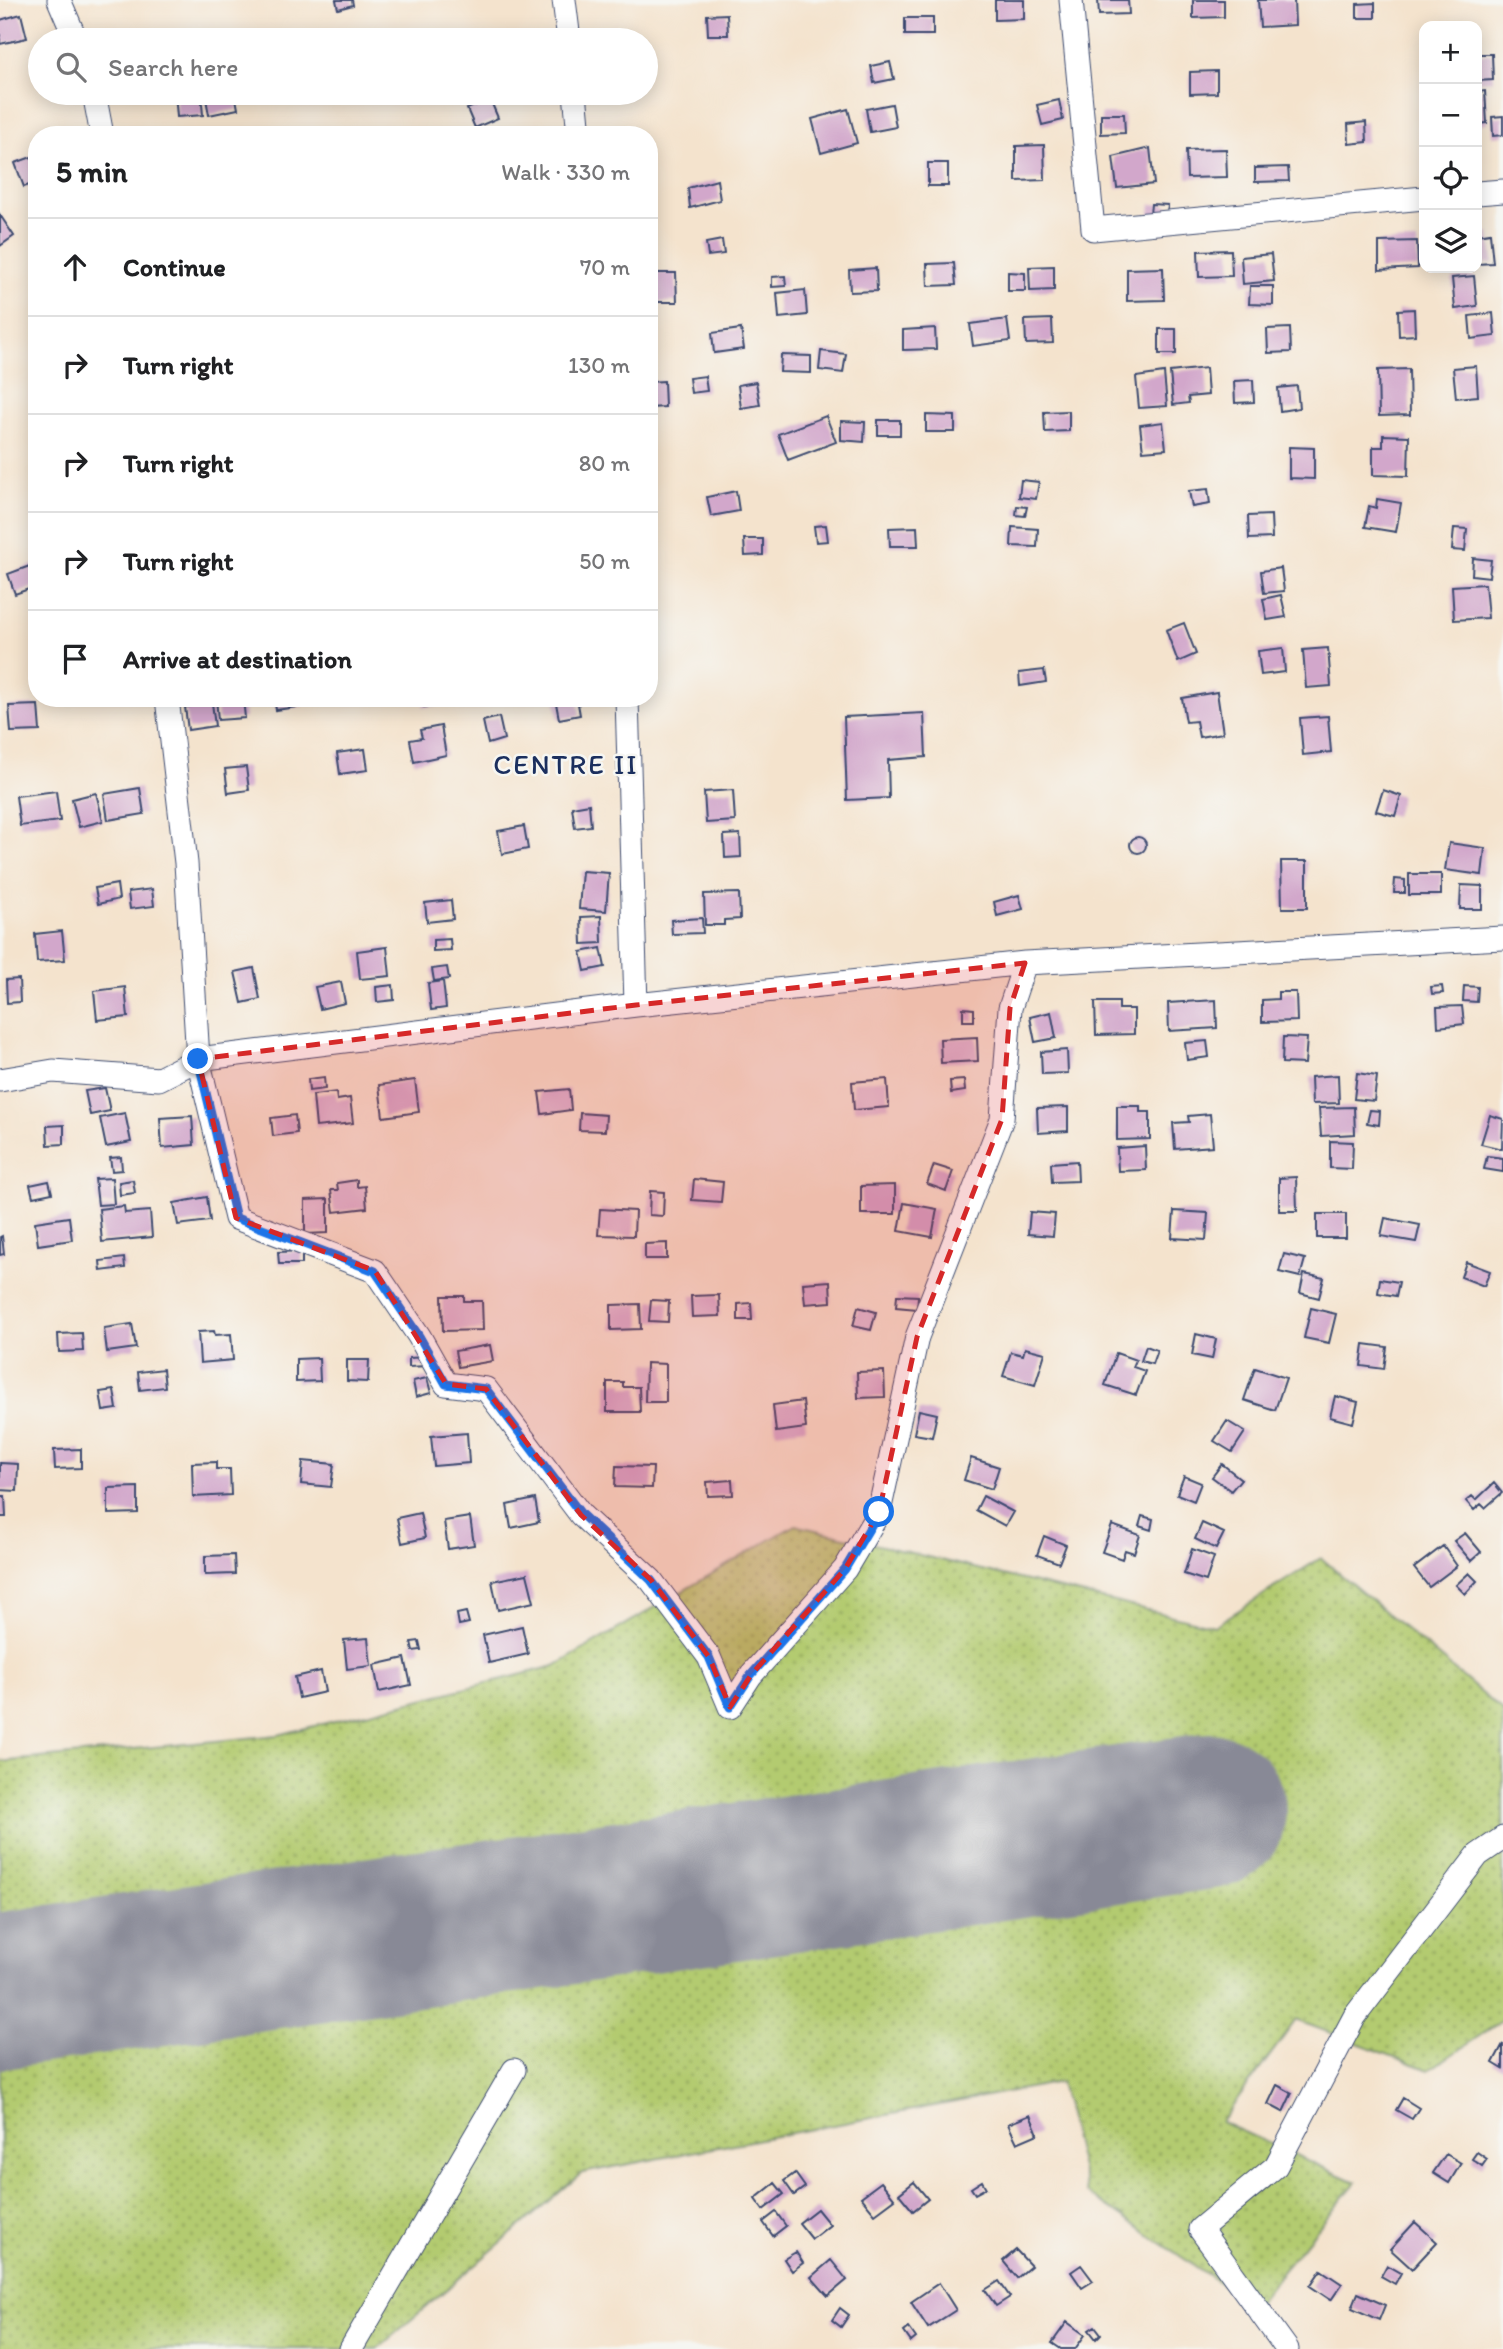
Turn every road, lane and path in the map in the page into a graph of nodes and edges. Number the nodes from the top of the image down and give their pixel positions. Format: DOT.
graph roads {
  1 [pos="59,0"];
  2 [pos="564,0"];
  3 [pos="1071,0"];
  4 [pos="71,28"];
  5 [pos="568,28"];
  6 [pos="96,105"];
  7 [pos="576,105"];
  8 [pos="100,126"];
  9 [pos="578,126"];
  10 [pos="1503,191"];
  11 [pos="1482,193"];
  12 [pos="1419,198"];
  13 [pos="168,707"];
  14 [pos="626,707"];
  15 [pos="1503,938"];
  16 [pos="1025,963"];
  17 [pos="636,1005"];
  18 [pos="198,1059"];
  19 [pos="0,1080"];
  20 [pos="1503,1838"];
  21 [pos="514,2070"];
  22 [pos="351,2349"];
  23 [pos="1287,2349"];
  1 -- 4 [label="street"];
  2 -- 5 [label="street"];
  3 -- 12 [label="street"];
  6 -- 8 [label="street"];
  7 -- 9 [label="street"];
  10 -- 11 [label="street"];
  13 -- 18 [label="street"];
  14 -- 17 [label="street"];
  15 -- 16 [label="street"];
  16 -- 17 [label="street"];
  16 -- 18 [label="street"];
  17 -- 18 [label="street"];
  18 -- 19 [label="street"];
  20 -- 23 [label="street"];
  21 -- 22 [label="street"];
}
